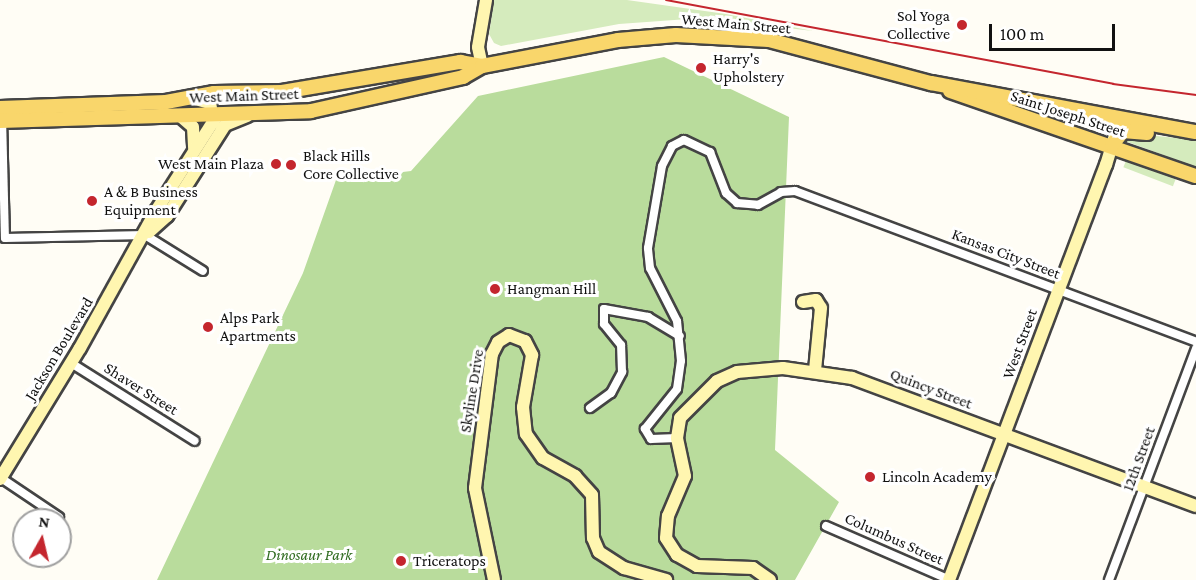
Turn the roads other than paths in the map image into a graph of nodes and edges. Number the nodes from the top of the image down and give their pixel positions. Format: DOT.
graph roads {
  1 [pos="486,0"];
  2 [pos="482,66"];
  3 [pos="411,69"];
  4 [pos="931,83"];
  5 [pos="189,98"];
  6 [pos="1,114"];
  7 [pos="254,114"];
  8 [pos="179,115"];
  9 [pos="215,116"];
  10 [pos="1120,119"];
  11 [pos="1196,133"];
  12 [pos="1112,145"];
  13 [pos="194,151"];
  14 [pos="1196,176"];
  15 [pos="183,191"];
  16 [pos="145,235"];
  17 [pos="203,271"];
  18 [pos="1058,290"];
  19 [pos="803,302"];
  20 [pos="680,336"];
  21 [pos="1196,342"];
  22 [pos="1196,348"];
  23 [pos="71,363"];
  24 [pos="815,370"];
  25 [pos="590,408"];
  26 [pos="1004,435"];
  27 [pos="677,438"];
  28 [pos="195,441"];
  29 [pos="0,478"];
  30 [pos="1144,487"];
  31 [pos="1196,506"];
  32 [pos="45,508"];
  33 [pos="826,526"];
  34 [pos="494,580"];
  35 [pos="666,580"];
  36 [pos="770,580"];
  37 [pos="949,580"];
  38 [pos="1109,580"];
  1 -- 2 [label="street"];
  2 -- 3 [label="main road, West Main Street"];
  2 -- 4 [label="main road, West Main Street"];
  2 -- 7 [label="main road, West Main Street"];
  3 -- 5 [label="main road, West Main Street"];
  3 -- 9 [label="main road"];
  4 -- 10 [label="main road, West Main Street"];
  4 -- 12 [label="main road, Saint Joseph Street"];
  5 -- 6 [label="main road, West Main Street"];
  5 -- 9 [label="street"];
  6 -- 8 [label="main road, West Main Street"];
  6 -- 16 [label="street"];
  7 -- 9 [label="main road, West Main Street"];
  7 -- 15 [label="street, Jackson Boulevard"];
  8 -- 9 [label="main road, West Main Street"];
  8 -- 13 [label="street"];
  9 -- 13 [label="street, Jackson Boulevard"];
  9 -- 15 [label="street"];
  10 -- 11 [label="main road, West Main Street"];
  10 -- 12 [label="street, West Street"];
  11 -- 12 [label="main road"];
  12 -- 14 [label="main road, Saint Joseph Street"];
  12 -- 18 [label="street, West Street"];
  13 -- 16 [label="street, Jackson Boulevard"];
  15 -- 16 [label="street, Jackson Boulevard"];
  16 -- 17 [label="street"];
  16 -- 23 [label="street, Jackson Boulevard"];
  18 -- 20 [label="street, Kansas City Street"];
  18 -- 21 [label="street, Kansas City Street"];
  18 -- 26 [label="street, West Street"];
  19 -- 24 [label="street"];
  20 -- 25 [label="street"];
  20 -- 27 [label="street"];
  22 -- 30 [label="street, 12th Street"];
  23 -- 28 [label="street, Shaver Street"];
  23 -- 29 [label="street, Jackson Boulevard"];
  24 -- 26 [label="street, Quincy Street"];
  24 -- 27 [label="street, Quincy Street"];
  26 -- 30 [label="street, Quincy Street"];
  26 -- 37 [label="street, West Street"];
  27 -- 36 [label="street"];
  29 -- 32 [label="street"];
  30 -- 31 [label="street, Quincy Street"];
  30 -- 38 [label="street, 12th Street"];
  33 -- 37 [label="street, Columbus Street"];
  34 -- 35 [label="street, Skyline Drive"];
}
